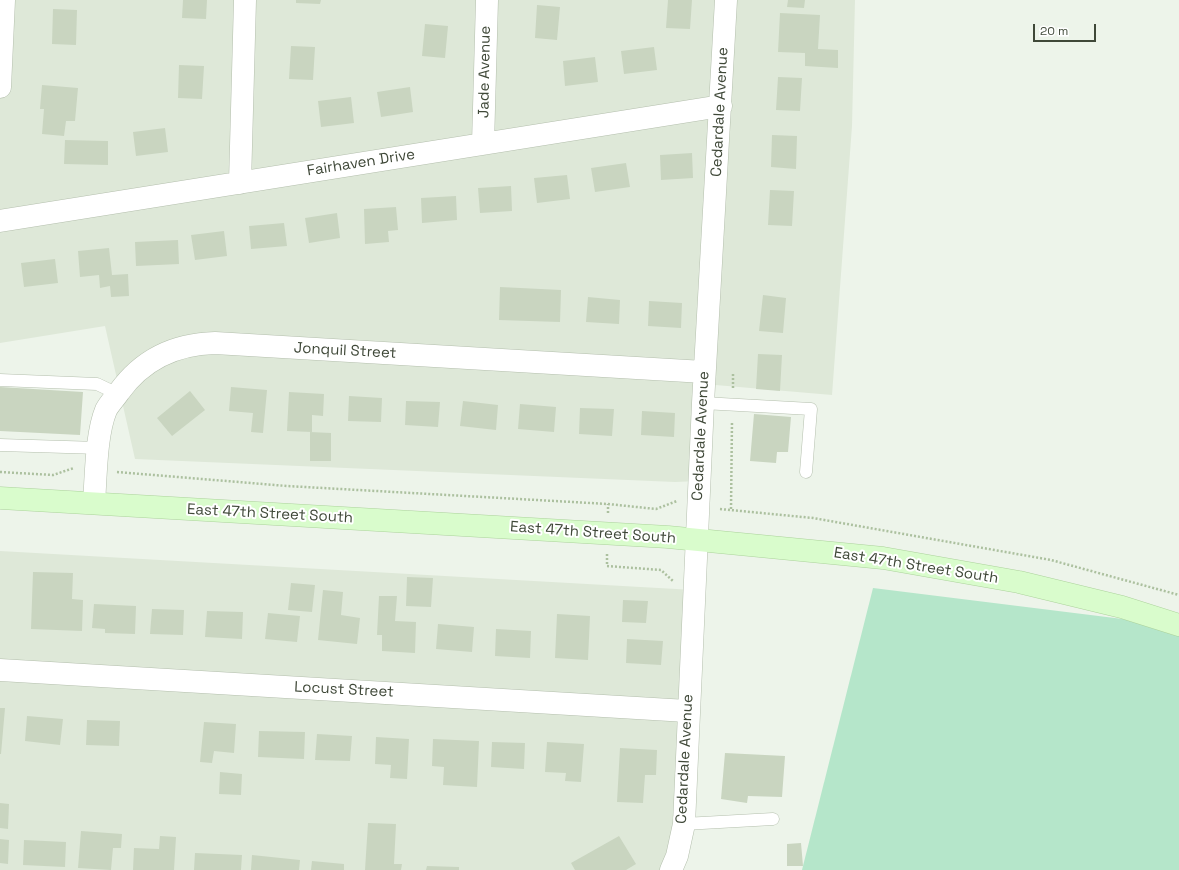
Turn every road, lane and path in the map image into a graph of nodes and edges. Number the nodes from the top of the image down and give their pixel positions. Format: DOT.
graph roads {
  1 [pos="4,0"];
  2 [pos="245,0"];
  3 [pos="487,0"];
  4 [pos="726,0"];
  5 [pos="0,87"];
  6 [pos="721,106"];
  7 [pos="483,144"];
  8 [pos="240,183"];
  9 [pos="0,221"];
  10 [pos="704,372"];
  11 [pos="734,374"];
  12 [pos="0,380"];
  13 [pos="118,394"];
  14 [pos="703,403"];
  15 [pos="733,405"];
  16 [pos="0,445"];
  17 [pos="99,448"];
  18 [pos="806,472"];
  19 [pos="0,498"];
  20 [pos="94,503"];
  21 [pos="731,509"];
  22 [pos="696,540"];
  23 [pos="1179,625"];
  24 [pos="0,670"];
  25 [pos="688,711"];
  26 [pos="772,819"];
  27 [pos="684,824"];
  28 [pos="671,870"];
  1 -- 5 [label="street"];
  2 -- 8 [label="street"];
  3 -- 7 [label="street, Jade Avenue"];
  4 -- 6 [label="street, Cedardale Avenue"];
  6 -- 7 [label="street, Fairhaven Drive"];
  6 -- 10 [label="street, Cedardale Avenue"];
  7 -- 8 [label="street, Fairhaven Drive"];
  8 -- 9 [label="street, Fairhaven Drive"];
  10 -- 13 [label="street, Jonquil Street"];
  10 -- 14 [label="street, Cedardale Avenue"];
  11 -- 15 [label="path"];
  12 -- 13 [label="lane"];
  13 -- 17 [label="street, Jonquil Street"];
  14 -- 15 [label="lane"];
  14 -- 22 [label="street, Cedardale Avenue"];
  15 -- 18 [label="lane"];
  15 -- 21 [label="path"];
  16 -- 17 [label="lane"];
  17 -- 20 [label="street, Jonquil Street"];
  19 -- 20 [label="main road, East 47th Street South"];
  20 -- 22 [label="main road, East 47th Street South"];
  22 -- 23 [label="main road, East 47th Street South"];
  22 -- 25 [label="street, Cedardale Avenue"];
  24 -- 25 [label="street, Locust Street"];
  25 -- 27 [label="street, Cedardale Avenue"];
  26 -- 27 [label="lane"];
  27 -- 28 [label="street, Cedardale Avenue"];
}
